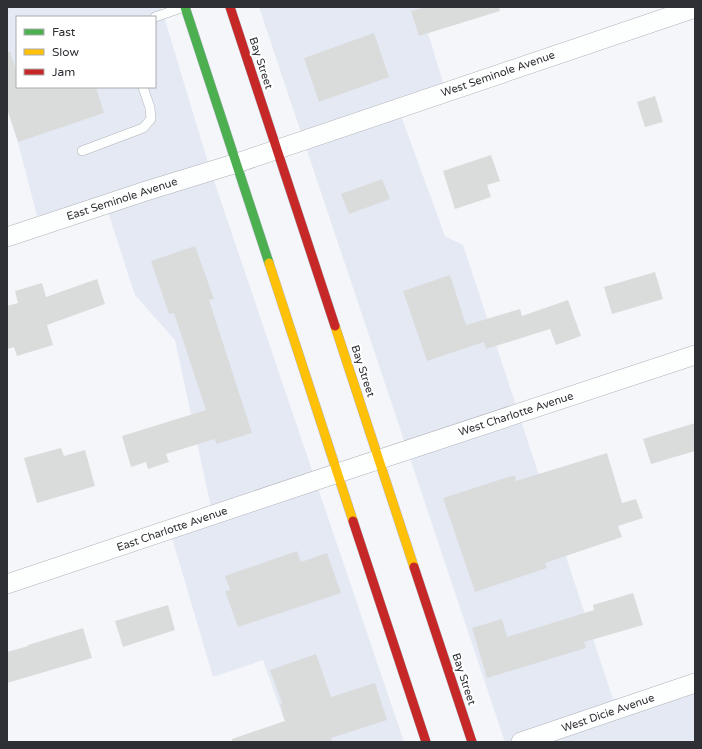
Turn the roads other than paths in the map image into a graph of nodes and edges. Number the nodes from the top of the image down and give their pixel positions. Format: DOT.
graph roads {
  1 [pos="184,7"];
  2 [pos="230,7"];
  3 [pos="695,8"];
  4 [pos="156,17"];
  5 [pos="143,88"];
  6 [pos="277,149"];
  7 [pos="82,151"];
  8 [pos="237,163"];
  9 [pos="7,237"];
  10 [pos="695,355"];
  11 [pos="380,460"];
  12 [pos="338,473"];
  13 [pos="7,584"];
  14 [pos="695,683"];
  15 [pos="426,742"];
  16 [pos="472,742"];
  17 [pos="521,742"];
  1 -- 4 [label="lane"];
  1 -- 8 [label="main road"];
  2 -- 6 [label="main road, Bay Street"];
  3 -- 6 [label="street, West Seminole Avenue"];
  5 -- 7 [label="lane"];
  6 -- 8 [label="street, East Seminole Avenue"];
  6 -- 11 [label="main road, Bay Street"];
  8 -- 9 [label="street, East Seminole Avenue"];
  8 -- 12 [label="main road"];
  10 -- 11 [label="street, West Charlotte Avenue"];
  11 -- 12 [label="street, West Charlotte Avenue"];
  11 -- 16 [label="main road, Bay Street"];
  12 -- 13 [label="street, East Charlotte Avenue"];
  12 -- 15 [label="main road"];
  14 -- 17 [label="street, West Dicie Avenue"];
}
